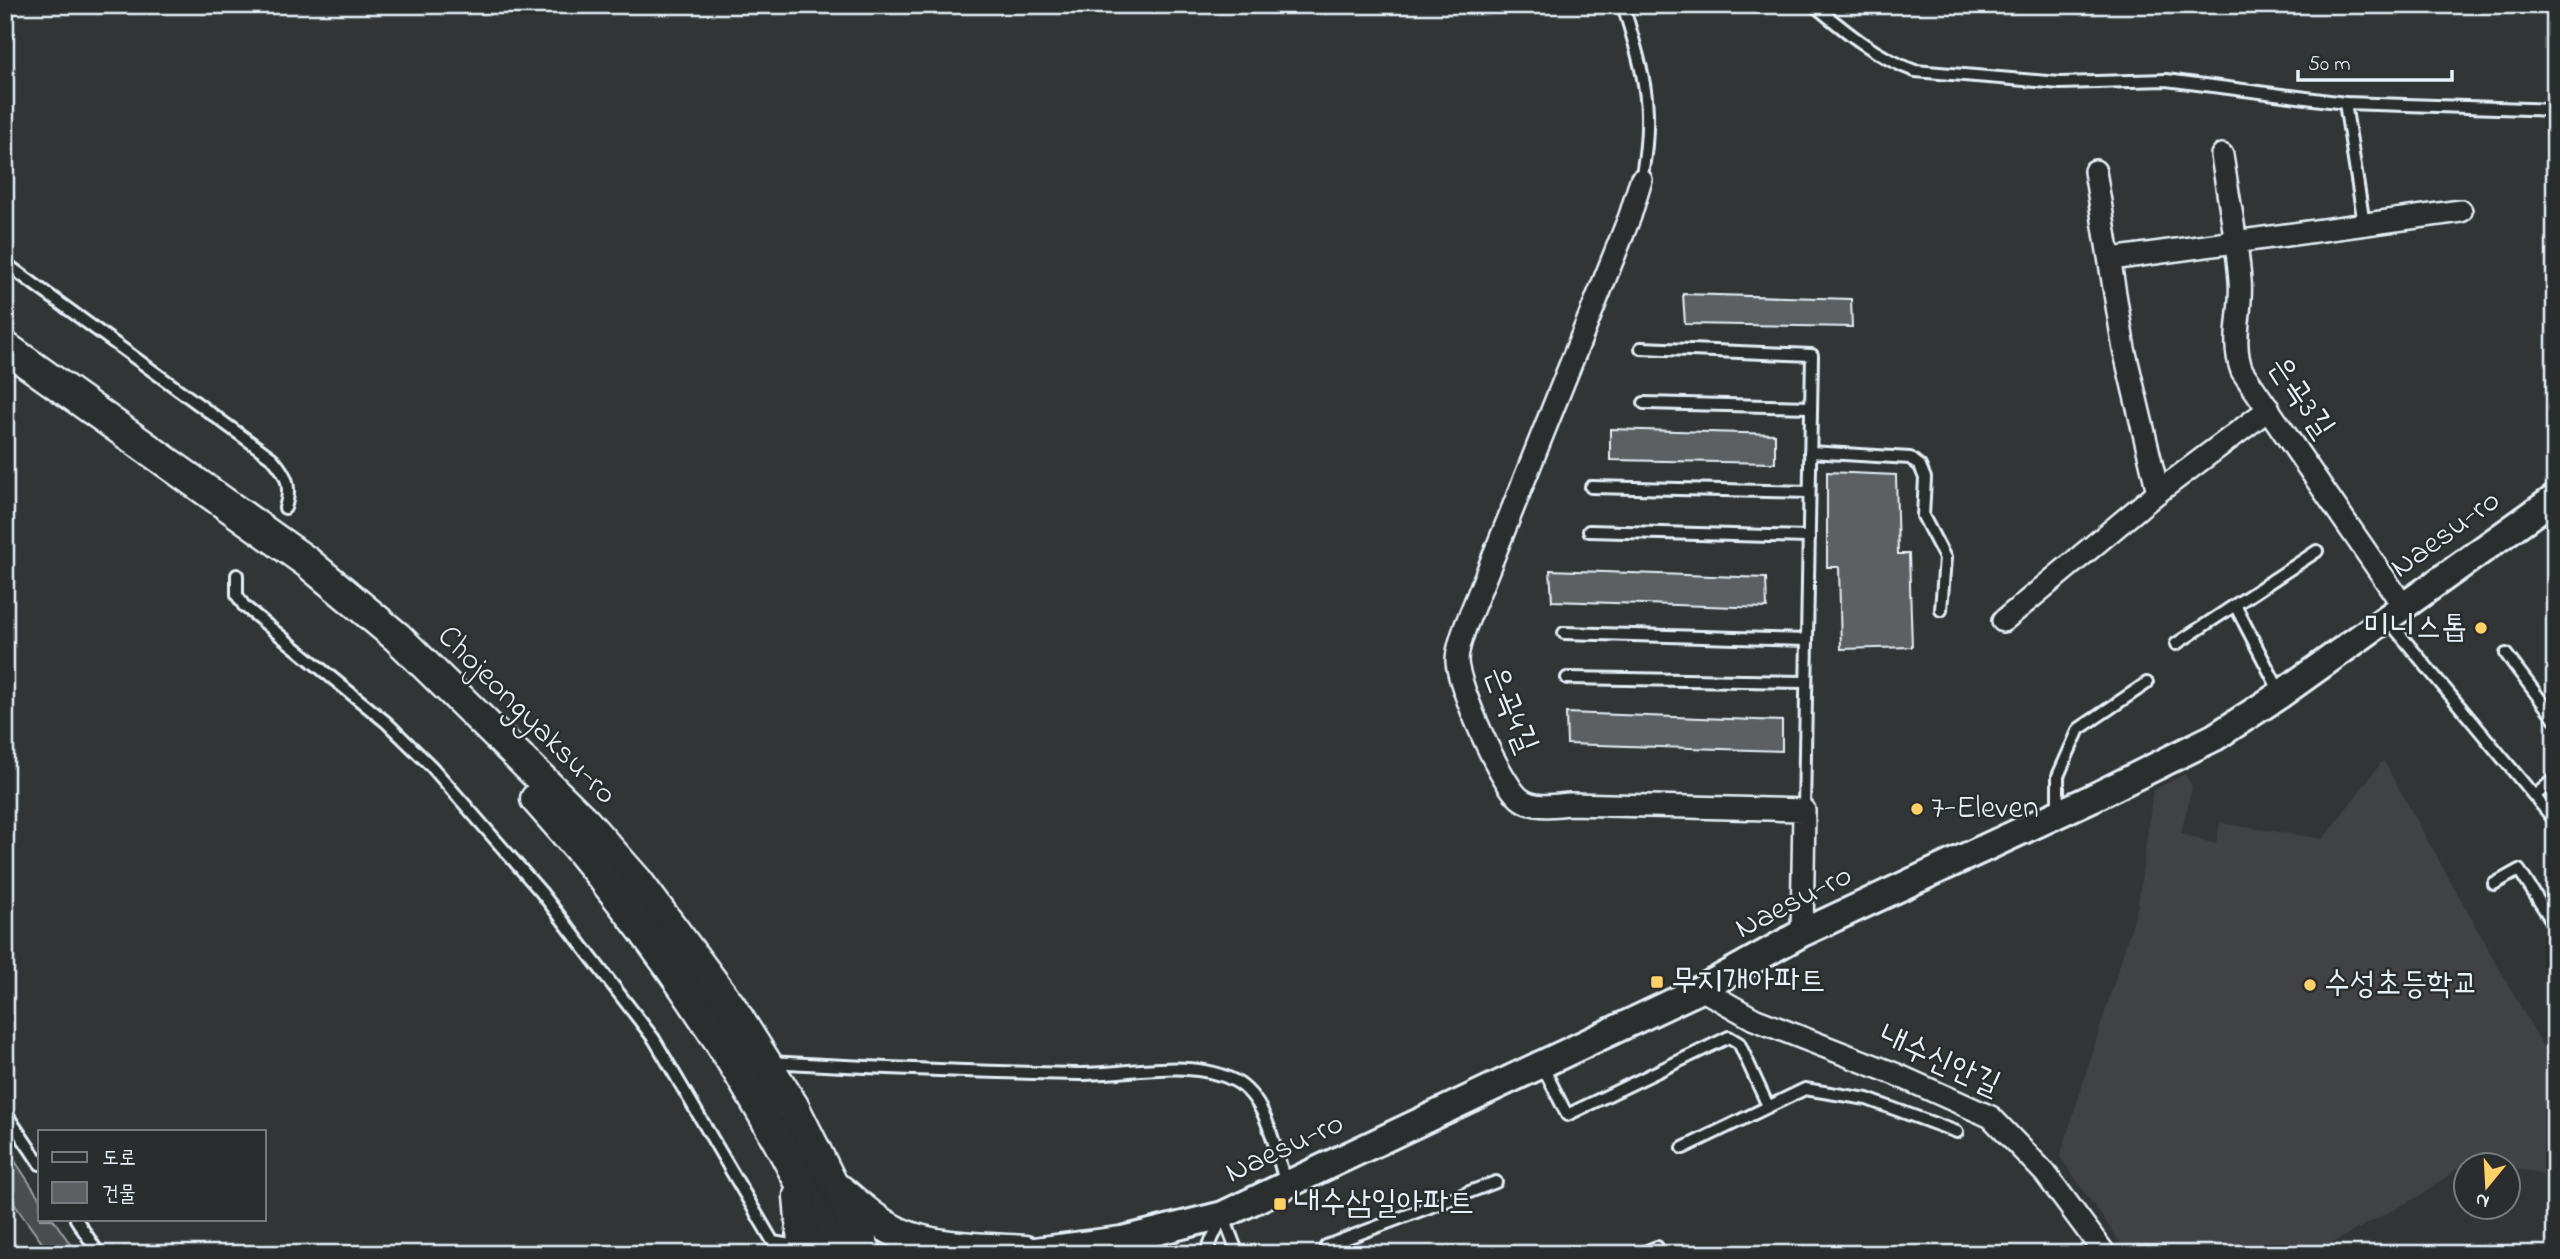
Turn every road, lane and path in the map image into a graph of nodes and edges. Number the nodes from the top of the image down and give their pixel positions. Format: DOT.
graph roads {
  1 [pos="1623,5"];
  2 [pos="1814,5"];
  3 [pos="2345,103"];
  4 [pos="2555,110"];
  5 [pos="2222,155"];
  6 [pos="2095,171"];
  7 [pos="1641,180"];
  8 [pos="2461,211"];
  9 [pos="2364,224"];
  10 [pos="2236,242"];
  11 [pos="2111,258"];
  12 [pos="5,263"];
  13 [pos="5,347"];
  14 [pos="1641,348"];
  15 [pos="5,372"];
  16 [pos="1644,403"];
  17 [pos="1811,407"];
  18 [pos="2269,409"];
  19 [pos="1810,452"];
  20 [pos="1591,488"];
  21 [pos="1809,492"];
  22 [pos="2158,492"];
  23 [pos="2555,498"];
  24 [pos="285,508"];
  25 [pos="1589,531"];
  26 [pos="1809,537"];
  27 [pos="2317,551"];
  28 [pos="237,575"];
  29 [pos="2235,605"];
  30 [pos="1941,610"];
  31 [pos="2395,613"];
  32 [pos="2003,621"];
  33 [pos="1564,633"];
  34 [pos="1807,640"];
  35 [pos="2176,643"];
  36 [pos="2506,654"];
  37 [pos="1567,678"];
  38 [pos="1806,682"];
  39 [pos="2147,683"];
  40 [pos="2281,694"];
  41 [pos="2555,719"];
  42 [pos="2555,778"];
  43 [pos="2536,795"];
  44 [pos="1804,810"];
  45 [pos="2059,814"];
  46 [pos="2555,821"];
  47 [pos="2494,884"];
  48 [pos="2555,926"];
  49 [pos="1802,933"];
  50 [pos="1701,989"];
  51 [pos="765,1061"];
  52 [pos="1541,1063"];
  53 [pos="1768,1106"];
  54 [pos="5,1112"];
  55 [pos="1957,1132"];
  56 [pos="1683,1148"];
  57 [pos="38,1161"];
  58 [pos="797,1174"];
  59 [pos="1496,1182"];
  60 [pos="836,1186"];
  61 [pos="1287,1186"];
  62 [pos="1223,1215"];
  63 [pos="77,1220"];
  64 [pos="1657,1247"];
  65 [pos="804,1250"];
  66 [pos="1019,1253"];
  67 [pos="99,1254"];
  68 [pos="835,1254"];
  69 [pos="867,1254"];
  70 [pos="1205,1254"];
  71 [pos="1238,1254"];
  72 [pos="1329,1254"];
  73 [pos="1640,1254"];
  74 [pos="1716,1254"];
  75 [pos="1725,1254"];
  76 [pos="2105,1254"];
  1 -- 7 [label="lane"];
  2 -- 3 [label="lane"];
  3 -- 4 [label="lane"];
  3 -- 9 [label="lane"];
  5 -- 10 [label="street, 은곡3길"];
  6 -- 11 [label="street"];
  7 -- 44 [label="street, 은곡4길"];
  8 -- 9 [label="street"];
  9 -- 10 [label="street"];
  10 -- 11 [label="street"];
  10 -- 18 [label="street, 은곡3길"];
  11 -- 22 [label="street"];
  12 -- 24 [label="lane"];
  13 -- 51 [label="main road, Chojeongyaksu-ro"];
  14 -- 17 [label="lane"];
  15 -- 58 [label="main road, Chojeongyaksu-ro"];
  16 -- 17 [label="lane"];
  17 -- 19 [label="lane"];
  18 -- 22 [label="street"];
  18 -- 31 [label="street, 은곡3길"];
  19 -- 21 [label="lane"];
  19 -- 30 [label="lane"];
  20 -- 21 [label="lane"];
  21 -- 26 [label="lane"];
  22 -- 32 [label="street"];
  23 -- 31 [label="street, Naesu-ro"];
  25 -- 26 [label="lane"];
  26 -- 34 [label="lane"];
  27 -- 29 [label="lane"];
  28 -- 65 [label="lane"];
  29 -- 35 [label="lane"];
  29 -- 40 [label="lane"];
  31 -- 40 [label="street, Naesu-ro"];
  31 -- 43 [label="lane"];
  33 -- 34 [label="lane"];
  34 -- 38 [label="lane"];
  36 -- 41 [label="lane"];
  37 -- 38 [label="lane"];
  38 -- 44 [label="lane"];
  39 -- 45 [label="lane"];
  40 -- 45 [label="street, Naesu-ro"];
  42 -- 43 [label="lane"];
  43 -- 46 [label="lane"];
  44 -- 49 [label="street"];
  45 -- 49 [label="street, Naesu-ro"];
  47 -- 48 [label="lane"];
  49 -- 50 [label="street, Naesu-ro"];
  50 -- 52 [label="street, Naesu-ro"];
  50 -- 76 [label="street, 내수신안길"];
  51 -- 60 [label="main road, Chojeongyaksu-ro"];
  51 -- 61 [label="lane"];
  52 -- 53 [label="lane"];
  52 -- 61 [label="street, Naesu-ro"];
  53 -- 55 [label="lane"];
  53 -- 56 [label="lane"];
  54 -- 57 [label="lane"];
  58 -- 65 [label="main road"];
  58 -- 68 [label="main road, Chojeongyaksu-ro"];
  59 -- 72 [label="lane"];
  60 -- 66 [label="main road"];
  60 -- 69 [label="main road, Chojeongyaksu-ro"];
  61 -- 62 [label="street, Naesu-ro"];
  62 -- 66 [label="street, Naesu-ro"];
  62 -- 70 [label="lane"];
  62 -- 71 [label="lane"];
  63 -- 67 [label="lane"];
  64 -- 73 [label="lane"];
  74 -- 75 [label="path"];
}
